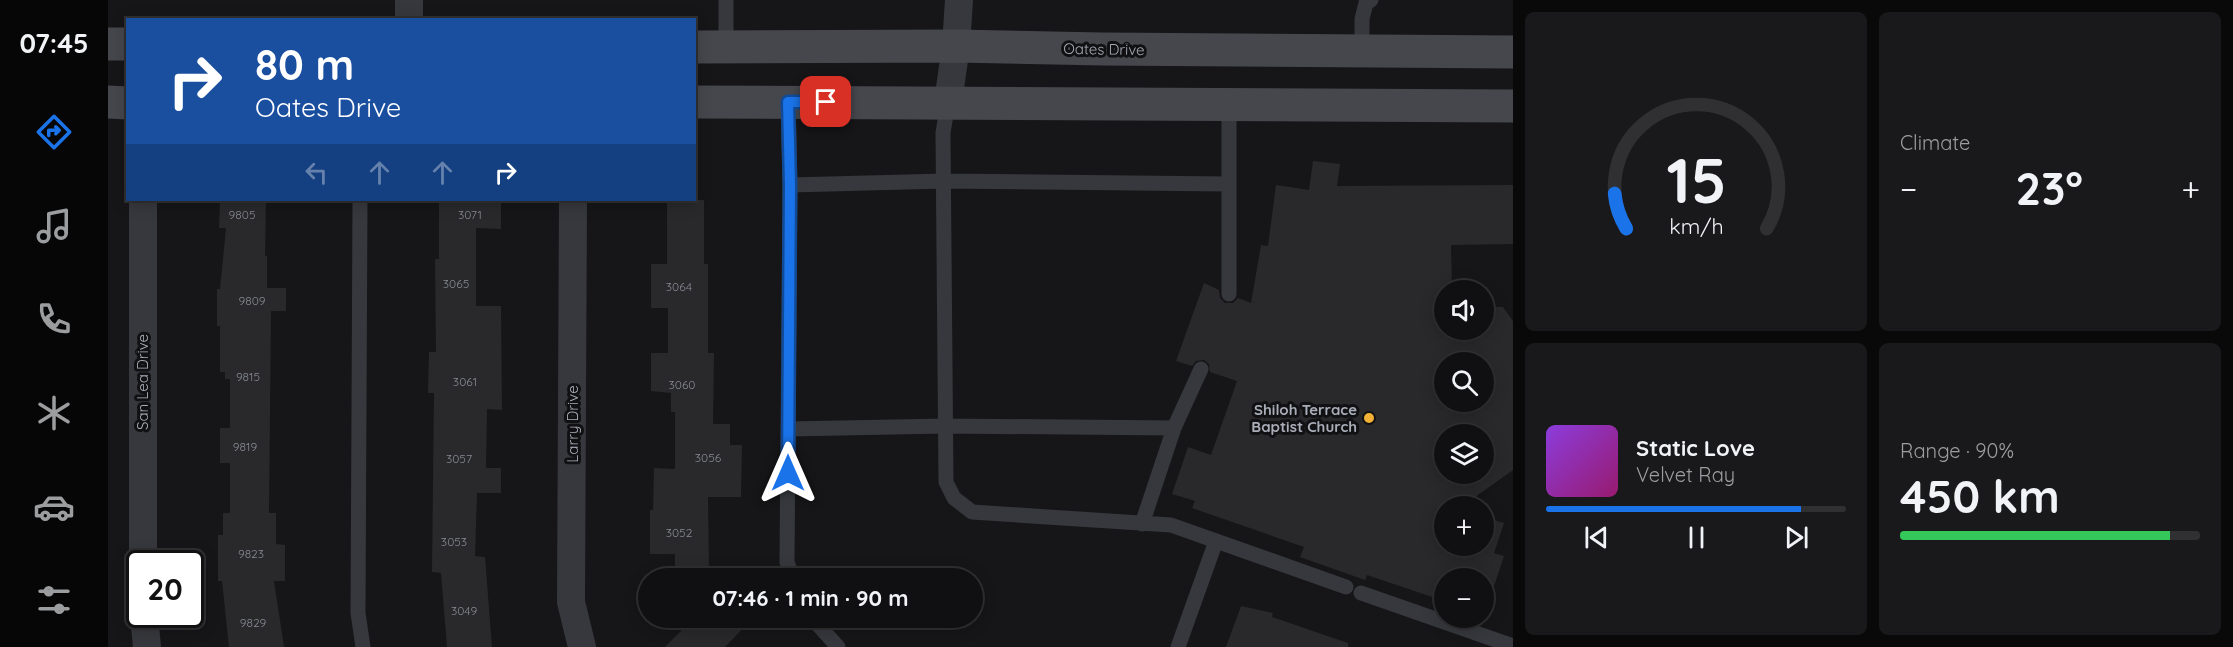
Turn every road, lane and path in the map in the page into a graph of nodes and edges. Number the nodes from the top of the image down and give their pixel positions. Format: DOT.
graph roads {
  1 [pos="409,0"];
  2 [pos="726,0"];
  3 [pos="959,0"];
  4 [pos="1371,0"];
  5 [pos="409,18"];
  6 [pos="108,44"];
  7 [pos="126,44"];
  8 [pos="956,46"];
  9 [pos="710,47"];
  10 [pos="1362,51"];
  11 [pos="1513,52"];
  12 [pos="108,102"];
  13 [pos="696,102"];
  14 [pos="788,102"];
  15 [pos="948,102"];
  16 [pos="126,103"];
  17 [pos="1229,104"];
  18 [pos="1513,106"];
  19 [pos="944,181"];
  20 [pos="1228,184"];
  21 [pos="790,185"];
  22 [pos="143,201"];
  23 [pos="360,201"];
  24 [pos="573,201"];
  25 [pos="1229,294"];
  26 [pos="1201,369"];
  27 [pos="946,426"];
  28 [pos="788,429"];
  29 [pos="1174,429"];
  30 [pos="1142,524"];
  31 [pos="1216,541"];
  32 [pos="143,550"];
  33 [pos="789,568"];
  34 [pos="1346,587"];
  35 [pos="1361,593"];
  36 [pos="145,628"];
  37 [pos="821,628"];
  38 [pos="1513,646"];
  39 [pos="147,647"];
  40 [pos="363,647"];
  41 [pos="582,647"];
  42 [pos="838,647"];
  43 [pos="1178,647"];
  1 -- 5 [label="street"];
  2 -- 9 [label="lane"];
  3 -- 8 [label="street"];
  4 -- 10 [label="lane"];
  6 -- 7 [label="main road"];
  8 -- 9 [label="main road, Oates Drive"];
  8 -- 10 [label="main road, Oates Drive"];
  8 -- 15 [label="street"];
  10 -- 11 [label="main road, Oates Drive"];
  12 -- 16 [label="main road"];
  13 -- 14 [label="main road"];
  14 -- 15 [label="main road"];
  14 -- 21 [label="lane"];
  15 -- 17 [label="main road"];
  15 -- 19 [label="lane"];
  17 -- 18 [label="main road"];
  17 -- 20 [label="lane"];
  19 -- 20 [label="lane"];
  19 -- 21 [label="lane"];
  19 -- 27 [label="lane"];
  20 -- 25 [label="lane"];
  21 -- 28 [label="lane"];
  22 -- 32 [label="street, San Lea Drive"];
  23 -- 40 [label="lane"];
  24 -- 41 [label="street, Larry Drive"];
  26 -- 29 [label="lane"];
  27 -- 28 [label="lane"];
  27 -- 29 [label="lane"];
  27 -- 30 [label="lane"];
  28 -- 33 [label="lane"];
  29 -- 30 [label="lane"];
  30 -- 31 [label="lane"];
  31 -- 34 [label="lane"];
  31 -- 43 [label="lane"];
  35 -- 38 [label="lane"];
  36 -- 39 [label="street"];
  37 -- 42 [label="lane"];
}
